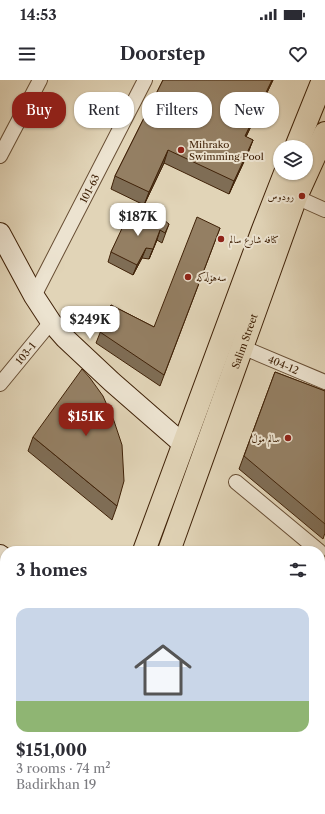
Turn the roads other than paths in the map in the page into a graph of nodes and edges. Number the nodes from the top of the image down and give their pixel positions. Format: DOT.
graph roads {
  1 [pos="40,80"];
  2 [pos="145,80"];
  3 [pos="323,80"];
  4 [pos="325,133"];
  5 [pos="299,140"];
  6 [pos="0,156"];
  7 [pos="282,180"];
  8 [pos="296,198"];
  9 [pos="325,210"];
  10 [pos="0,233"];
  11 [pos="34,296"];
  12 [pos="51,322"];
  13 [pos="242,347"];
  14 [pos="325,382"];
  15 [pos="0,384"];
  16 [pos="183,444"];
  17 [pos="236,482"];
  18 [pos="146,546"];
  19 [pos="171,546"];
  20 [pos="312,546"];
  1 -- 6 [label="street"];
  2 -- 11 [label="street, 101-63"];
  3 -- 5 [label="main road"];
  4 -- 8 [label="main road, Salim Street"];
  7 -- 16 [label="main road, Salim Street"];
  8 -- 9 [label="street"];
  8 -- 13 [label="main road, Salim Street"];
  10 -- 11 [label="main road"];
  11 -- 12 [label="main road"];
  12 -- 15 [label="street, 103-1"];
  12 -- 16 [label="main road"];
  13 -- 14 [label="street, 404-12"];
  13 -- 19 [label="main road, Salim Street"];
  16 -- 18 [label="main road, Salim Street"];
  17 -- 20 [label="street"];
}
